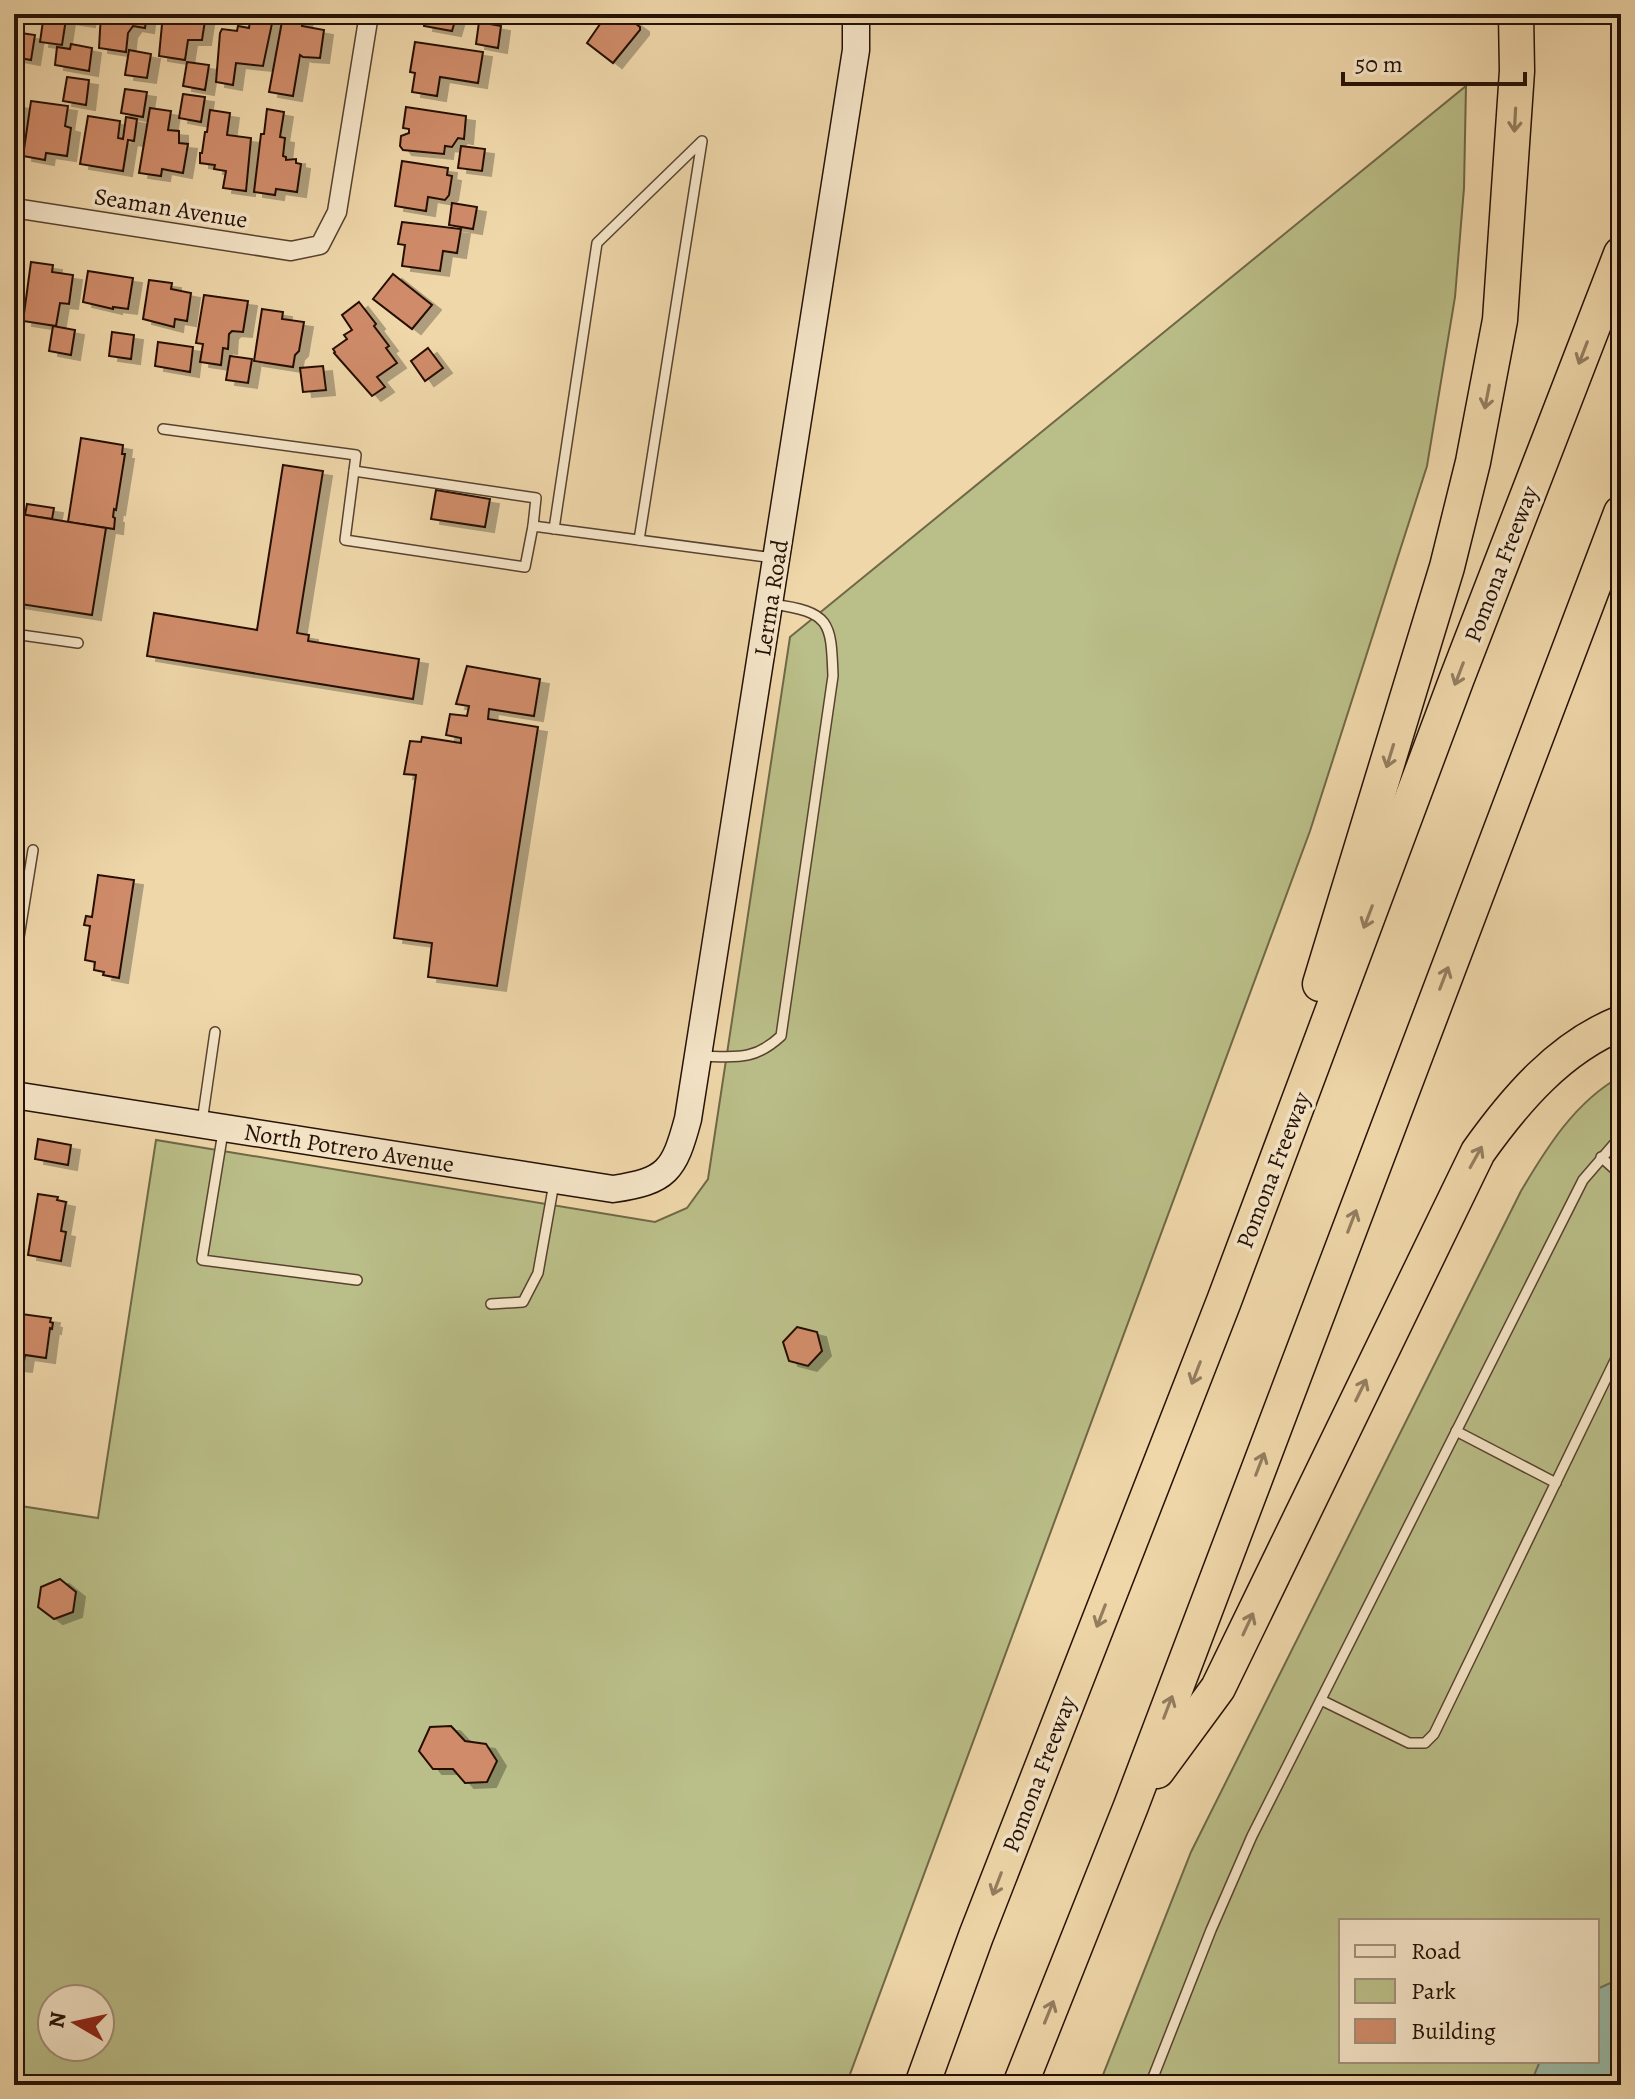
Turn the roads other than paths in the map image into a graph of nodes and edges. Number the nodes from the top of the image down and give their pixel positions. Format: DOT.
graph roads {
  1 [pos="369,14"];
  2 [pos="856,14"];
  3 [pos="1516,14"];
  4 [pos="14,208"];
  5 [pos="1621,254"];
  6 [pos="163,429"];
  7 [pos="354,471"];
  8 [pos="1621,513"];
  9 [pos="533,526"];
  10 [pos="554,529"];
  11 [pos="639,540"];
  12 [pos="777,558"];
  13 [pos="770,603"];
  14 [pos="14,634"];
  15 [pos="78,643"];
  16 [pos="33,850"];
  17 [pos="14,968"];
  18 [pos="1621,1023"];
  19 [pos="215,1032"];
  20 [pos="698,1056"];
  21 [pos="24,1096"];
  22 [pos="212,1127"];
  23 [pos="1621,1136"];
  24 [pos="1601,1157"];
  25 [pos="662,1175"];
  26 [pos="1621,1175"];
  27 [pos="555,1180"];
  28 [pos="357,1280"];
  29 [pos="1224,1301"];
  30 [pos="491,1304"];
  31 [pos="1621,1348"];
  32 [pos="1456,1431"];
  33 [pos="1556,1483"];
  34 [pos="1321,1700"];
  35 [pos="1131,1806"];
  36 [pos="922,2085"];
  37 [pos="1020,2085"];
  38 [pos="1150,2085"];
  1 -- 4 [label="street, Seaman Avenue"];
  2 -- 12 [label="street, Lerma Road"];
  3 -- 29 [label="highway, one-way"];
  5 -- 29 [label="highway, Pomona Freeway, one-way"];
  6 -- 7 [label="lane"];
  7 -- 9 [label="lane"];
  7 -- 9 [label="lane"];
  35 -- 8 [label="highway, one-way"];
  9 -- 10 [label="lane"];
  10 -- 11 [label="lane"];
  10 -- 11 [label="lane"];
  11 -- 12 [label="lane"];
  12 -- 13 [label="street, Lerma Road"];
  13 -- 20 [label="street, Lerma Road"];
  13 -- 20 [label="lane"];
  14 -- 15 [label="lane"];
  16 -- 17 [label="lane"];
  35 -- 18 [label="highway, one-way"];
  19 -- 22 [label="lane"];
  20 -- 25 [label="street, Lerma Road"];
  21 -- 22 [label="street, North Potrero Avenue"];
  22 -- 27 [label="street, North Potrero Avenue"];
  22 -- 28 [label="lane"];
  23 -- 24 [label="lane"];
  24 -- 26 [label="lane"];
  24 -- 32 [label="lane"];
  25 -- 27 [label="street, North Potrero Avenue"];
  27 -- 30 [label="lane"];
  29 -- 36 [label="highway, Pomona Freeway, one-way"];
  31 -- 33 [label="lane"];
  32 -- 33 [label="lane"];
  32 -- 34 [label="lane"];
  33 -- 34 [label="lane"];
  34 -- 38 [label="lane"];
  37 -- 35 [label="highway, one-way"];
}
